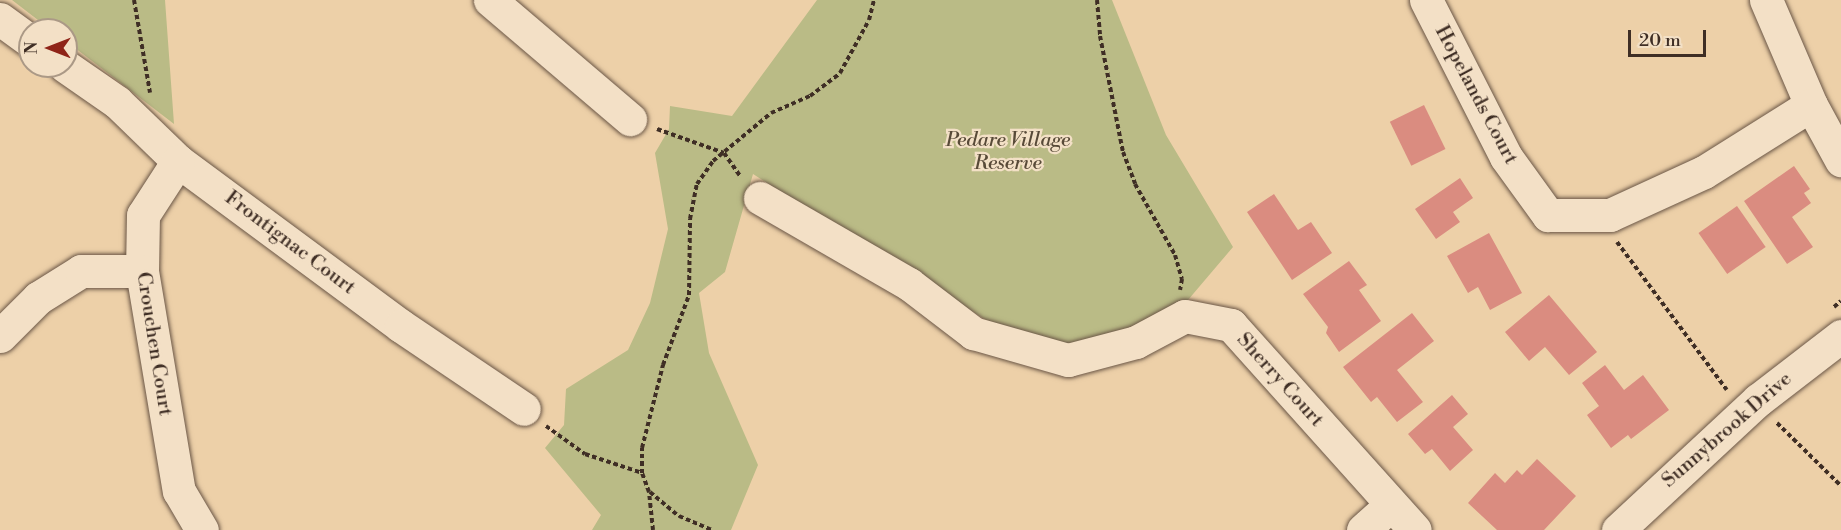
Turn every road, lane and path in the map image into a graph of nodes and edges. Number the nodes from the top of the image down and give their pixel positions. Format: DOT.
graph roads {
  1 [pos="134,0"];
  2 [pos="490,0"];
  3 [pos="874,0"];
  4 [pos="1097,0"];
  5 [pos="1426,0"];
  6 [pos="1766,0"];
  7 [pos="0,19"];
  8 [pos="18,32"];
  9 [pos="78,75"];
  10 [pos="151,97"];
  11 [pos="1811,105"];
  12 [pos="630,119"];
  13 [pos="723,153"];
  14 [pos="1841,160"];
  15 [pos="178,161"];
  16 [pos="759,198"];
  17 [pos="1597,215"];
  18 [pos="142,271"];
  19 [pos="1173,323"];
  20 [pos="0,336"];
  21 [pos="1841,336"];
  22 [pos="1729,393"];
  23 [pos="524,409"];
  24 [pos="1768,430"];
  25 [pos="642,473"];
  26 [pos="1841,486"];
  27 [pos="649,492"];
  28 [pos="1390,506"];
  29 [pos="202,530"];
  30 [pos="654,530"];
  31 [pos="712,530"];
  32 [pos="1363,530"];
  33 [pos="1415,530"];
  34 [pos="1618,530"];
  1 -- 10 [label="path"];
  2 -- 12 [label="street"];
  3 -- 13 [label="path"];
  4 -- 19 [label="path"];
  5 -- 17 [label="street, Hopelands Court"];
  6 -- 11 [label="street"];
  7 -- 8 [label="street"];
  9 -- 15 [label="street, Frontignac Court"];
  11 -- 14 [label="street"];
  11 -- 17 [label="street, Hopelands Court"];
  12 -- 13 [label="path"];
  13 -- 25 [label="path"];
  15 -- 18 [label="street, Crouchen Court"];
  15 -- 23 [label="street, Frontignac Court"];
  16 -- 19 [label="street, Sherry Court"];
  17 -- 22 [label="path"];
  18 -- 20 [label="street"];
  18 -- 29 [label="street, Crouchen Court"];
  19 -- 28 [label="street, Sherry Court"];
  21 -- 34 [label="street, Sunnybrook Drive"];
  23 -- 25 [label="path"];
  24 -- 26 [label="path"];
  25 -- 27 [label="path"];
  27 -- 30 [label="path"];
  27 -- 31 [label="path"];
  28 -- 32 [label="street"];
  28 -- 33 [label="street, Sherry Court"];
}
